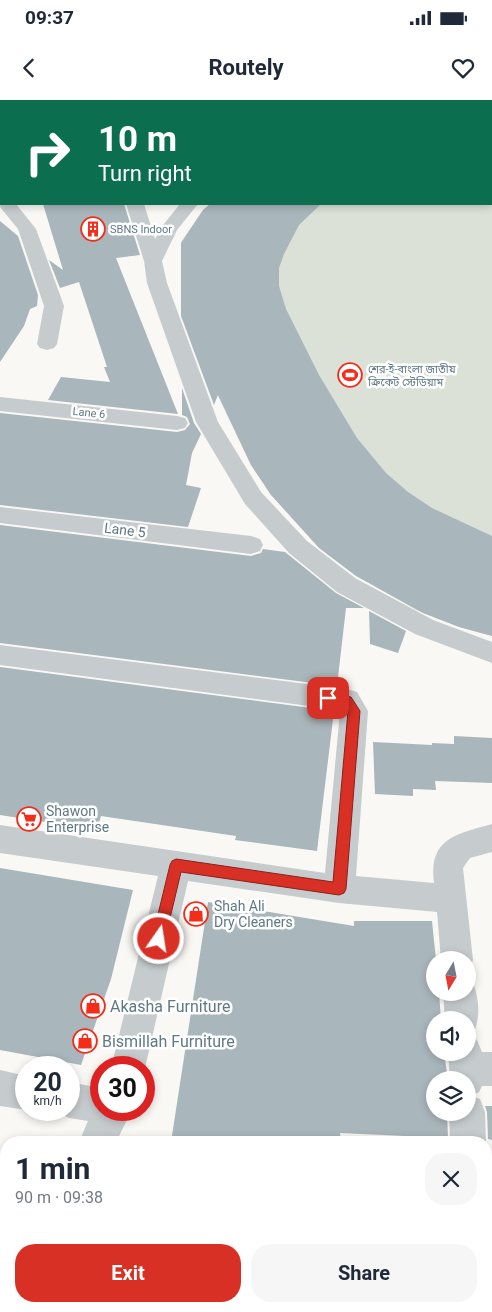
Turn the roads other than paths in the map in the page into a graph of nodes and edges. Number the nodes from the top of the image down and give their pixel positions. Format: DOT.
graph roads {
  1 [pos="7,205"];
  2 [pos="135,205"];
  3 [pos="188,205"];
  4 [pos="152,261"];
  5 [pos="47,344"];
  6 [pos="0,404"];
  7 [pos="177,423"];
  8 [pos="0,515"];
  9 [pos="251,545"];
  10 [pos="492,653"];
  11 [pos="0,656"];
  12 [pos="492,838"];
  13 [pos="0,839"];
  14 [pos="176,865"];
  15 [pos="339,889"];
  16 [pos="452,899"];
  17 [pos="456,951"];
  18 [pos="131,1056"];
  19 [pos="0,1088"];
  20 [pos="15,1091"];
  21 [pos="108,1121"];
  22 [pos="467,1121"];
  23 [pos="101,1136"];
  24 [pos="468,1136"];
  1 -- 5 [label="street"];
  2 -- 4 [label="street"];
  3 -- 4 [label="street"];
  4 -- 10 [label="street"];
  6 -- 7 [label="street, Lane 6"];
  8 -- 9 [label="street, Lane 5"];
  11 -- 15 [label="street"];
  12 -- 16 [label="street"];
  13 -- 14 [label="street"];
  14 -- 15 [label="street"];
  14 -- 18 [label="street"];
  15 -- 16 [label="street"];
  16 -- 17 [label="street"];
  19 -- 20 [label="street"];
  21 -- 23 [label="street"];
  22 -- 24 [label="street"];
}
